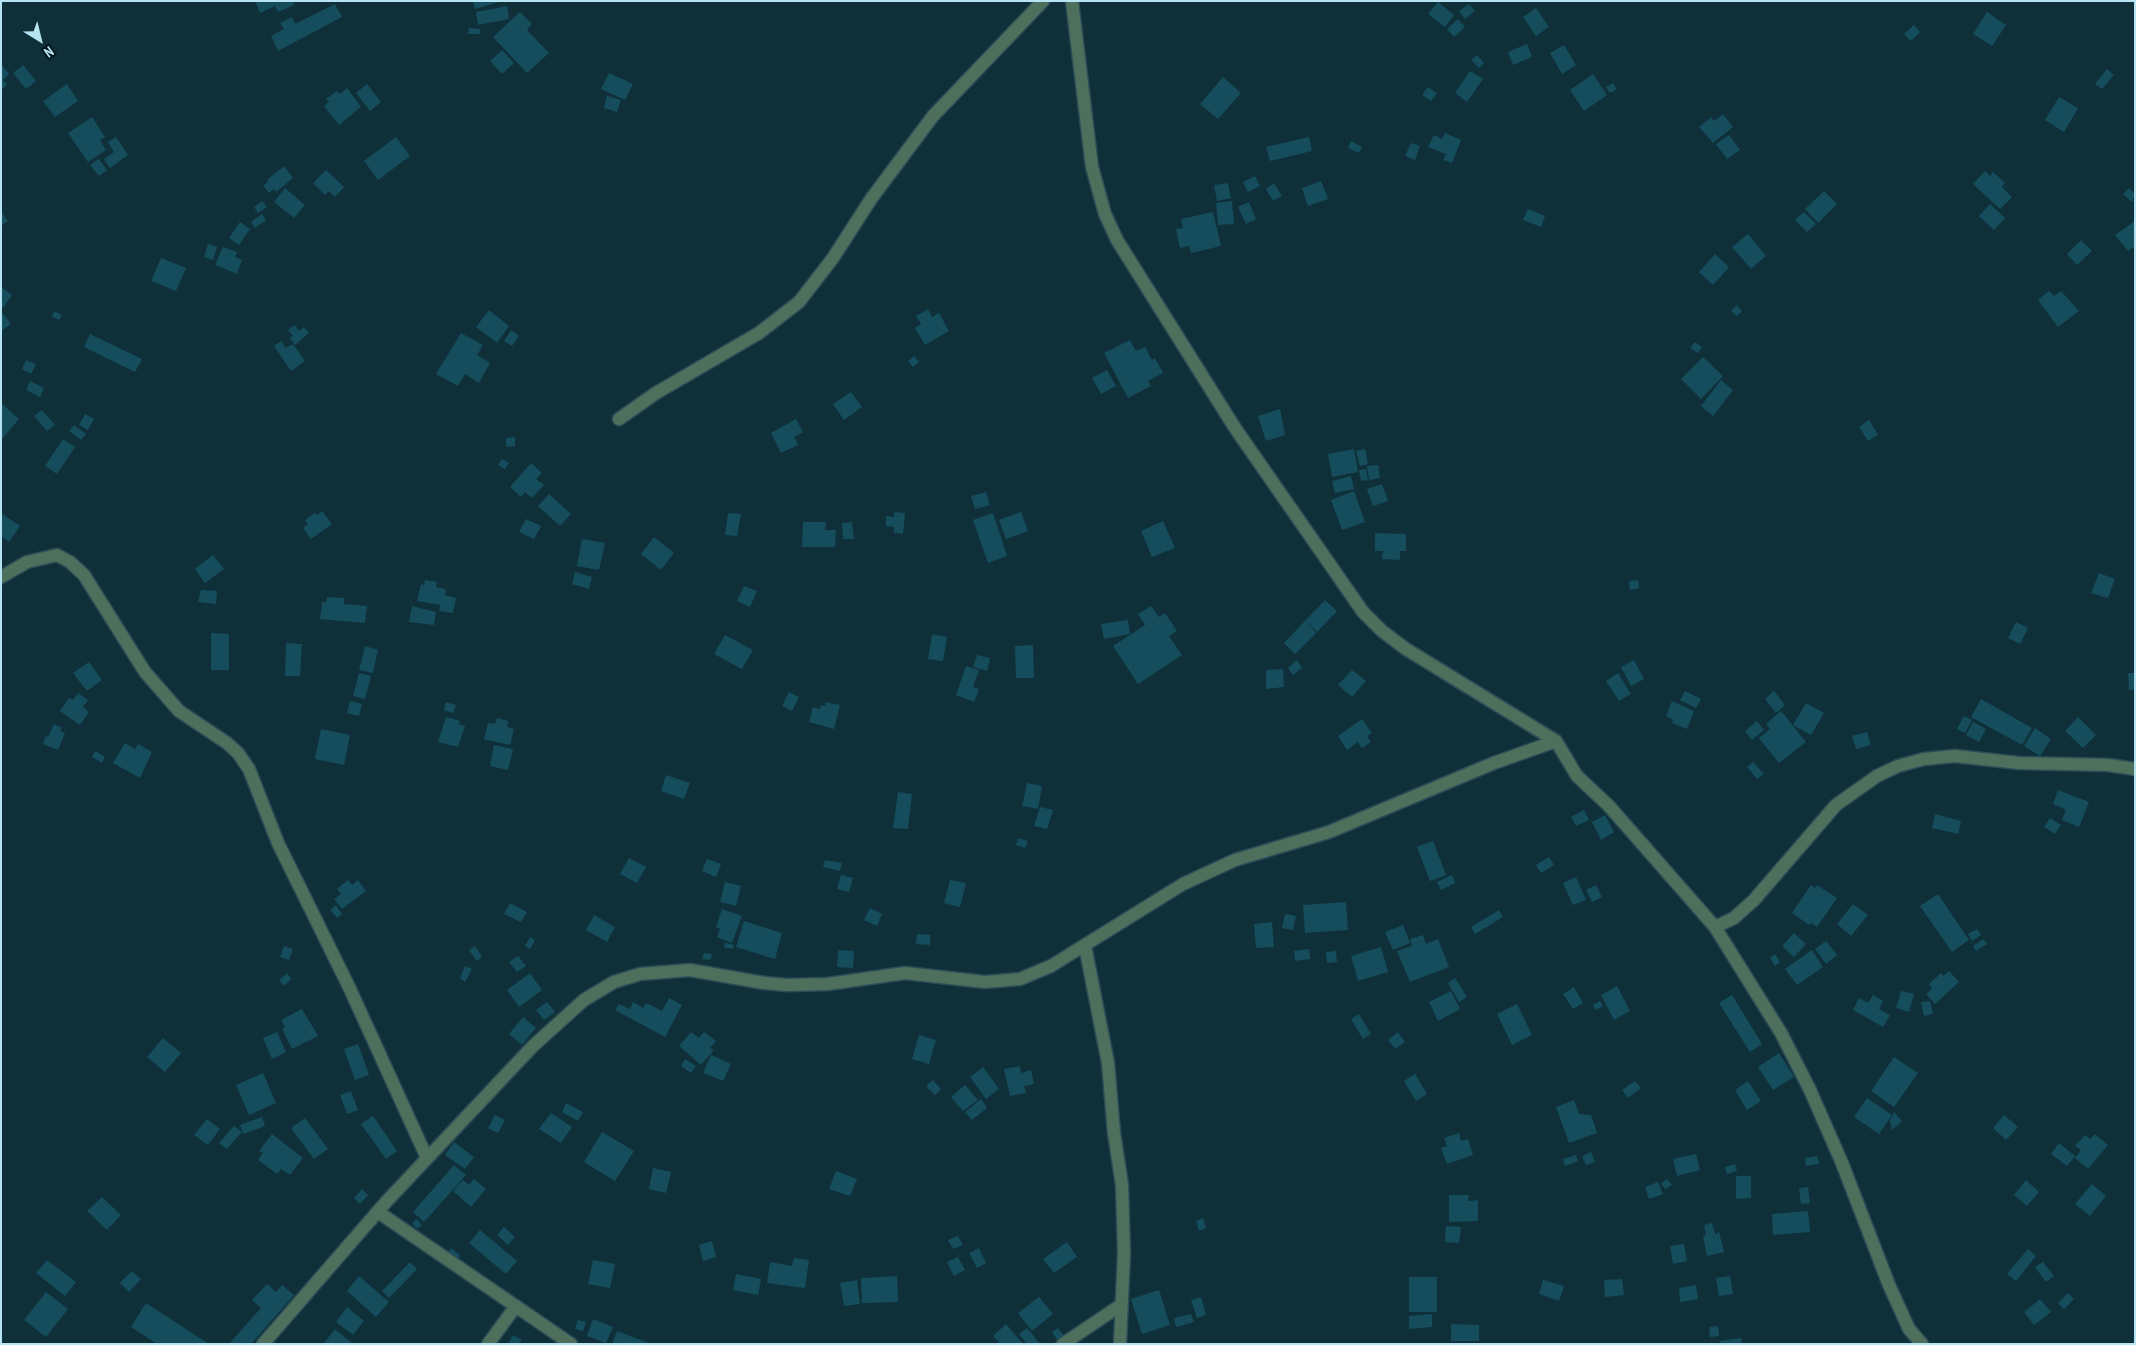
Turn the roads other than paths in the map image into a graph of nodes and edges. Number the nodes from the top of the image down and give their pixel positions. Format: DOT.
graph roads {
  1 [pos="1043,1"];
  2 [pos="1072,1"];
  3 [pos="619,419"];
  4 [pos="1,577"];
  5 [pos="1556,741"];
  6 [pos="2135,769"];
  7 [pos="1715,927"];
  8 [pos="1085,946"];
  9 [pos="427,1158"];
  10 [pos="378,1212"];
  11 [pos="1121,1305"];
  12 [pos="516,1306"];
  13 [pos="263,1344"];
  14 [pos="488,1344"];
  15 [pos="571,1344"];
  16 [pos="1064,1344"];
  17 [pos="1120,1344"];
  18 [pos="1922,1344"];
  1 -- 3 [label="street"];
  2 -- 5 [label="street"];
  4 -- 9 [label="street"];
  5 -- 7 [label="street"];
  5 -- 8 [label="street"];
  6 -- 7 [label="street"];
  7 -- 18 [label="street"];
  8 -- 9 [label="street"];
  8 -- 11 [label="street"];
  9 -- 10 [label="street"];
  10 -- 12 [label="street"];
  10 -- 13 [label="street"];
  11 -- 16 [label="street"];
  11 -- 17 [label="street"];
  12 -- 14 [label="street"];
  12 -- 15 [label="street"];
}
